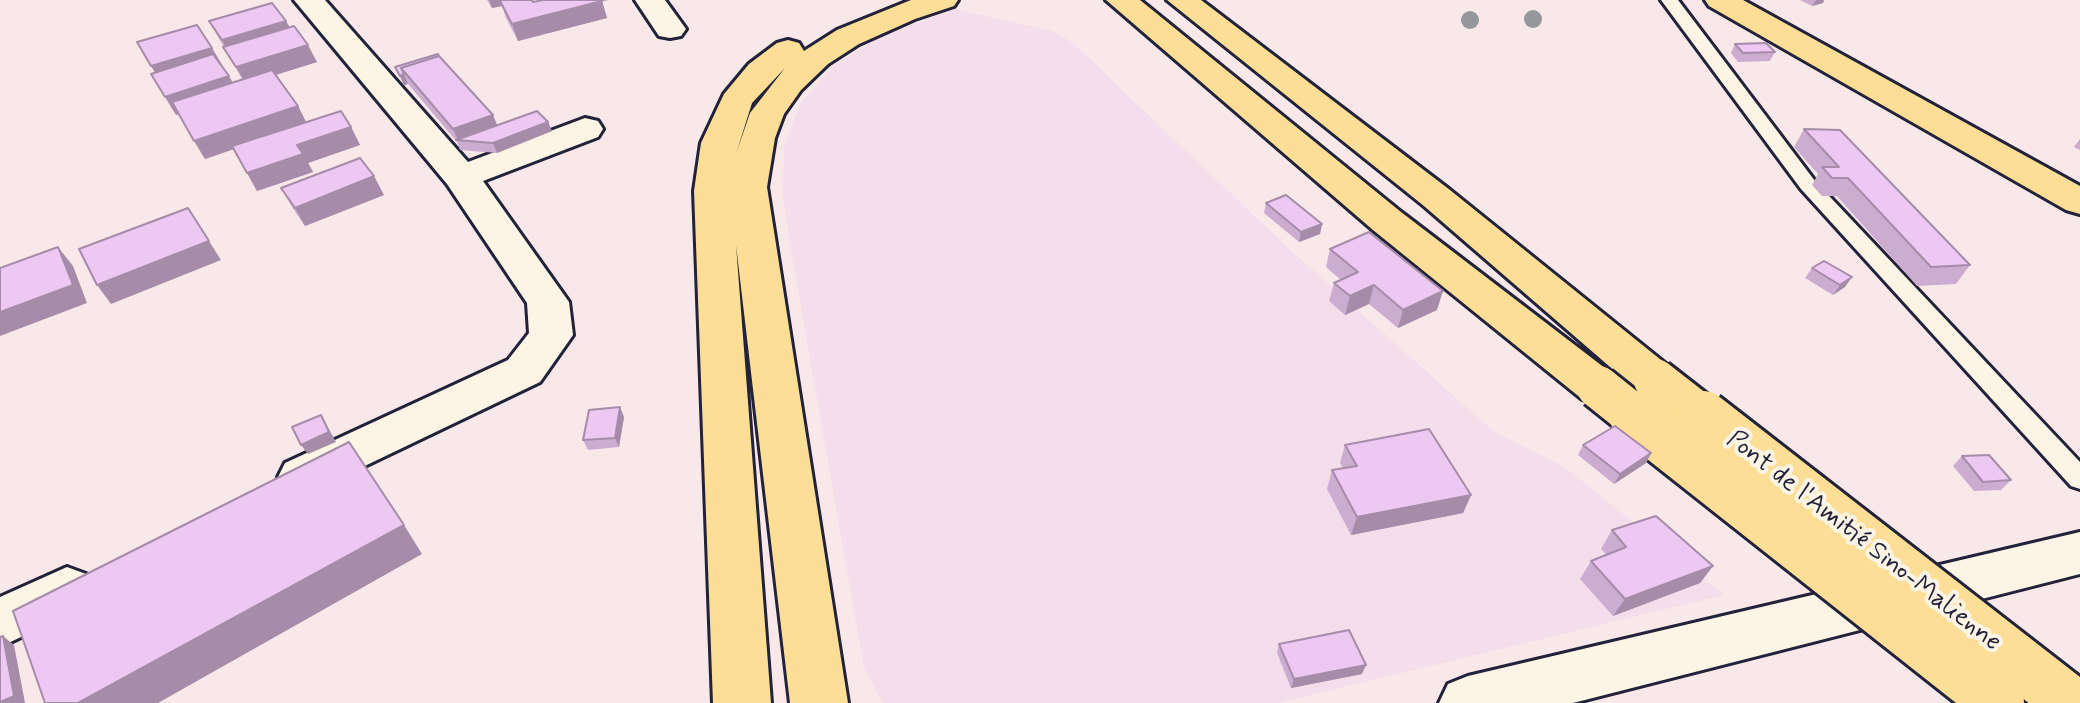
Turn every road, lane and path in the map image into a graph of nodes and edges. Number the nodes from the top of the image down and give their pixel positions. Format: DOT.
graph roads {
  1 [pos="309,0"];
  2 [pos="650,0"];
  3 [pos="891,0"];
  4 [pos="943,0"];
  5 [pos="1094,0"];
  6 [pos="1121,0"];
  7 [pos="1182,0"];
  8 [pos="1213,0"];
  9 [pos="1669,0"];
  10 [pos="1720,0"];
  11 [pos="1743,0"];
  12 [pos="670,29"];
  13 [pos="585,129"];
  14 [pos="461,177"];
  15 [pos="2080,180"];
  16 [pos="1437,198"];
  17 [pos="2080,202"];
  18 [pos="1387,221"];
  19 [pos="2080,479"];
  20 [pos="269,493"];
  21 [pos="2080,553"];
  22 [pos="113,568"];
  23 [pos="0,623"];
  24 [pos="742,703"];
  25 [pos="819,703"];
  26 [pos="1468,703"];
  27 [pos="1998,703"];
  28 [pos="2071,703"];
  1 -- 14 [label="street"];
  2 -- 12 [label="street"];
  3 -- 24 [label="main road"];
  4 -- 25 [label="main road"];
  5 -- 18 [label="main road"];
  6 -- 18 [label="main road"];
  7 -- 16 [label="main road"];
  8 -- 16 [label="main road"];
  9 -- 19 [label="lane"];
  10 -- 17 [label="main road"];
  11 -- 15 [label="main road"];
  13 -- 14 [label="street"];
  14 -- 20 [label="street"];
  16 -- 28 [label="main road, Pont de l'Amitié Sino-Malienne, bridge"];
  18 -- 27 [label="main road, Pont de l'Amitié Sino-Malienne, bridge"];
  21 -- 26 [label="street"];
  22 -- 23 [label="street"];
}
